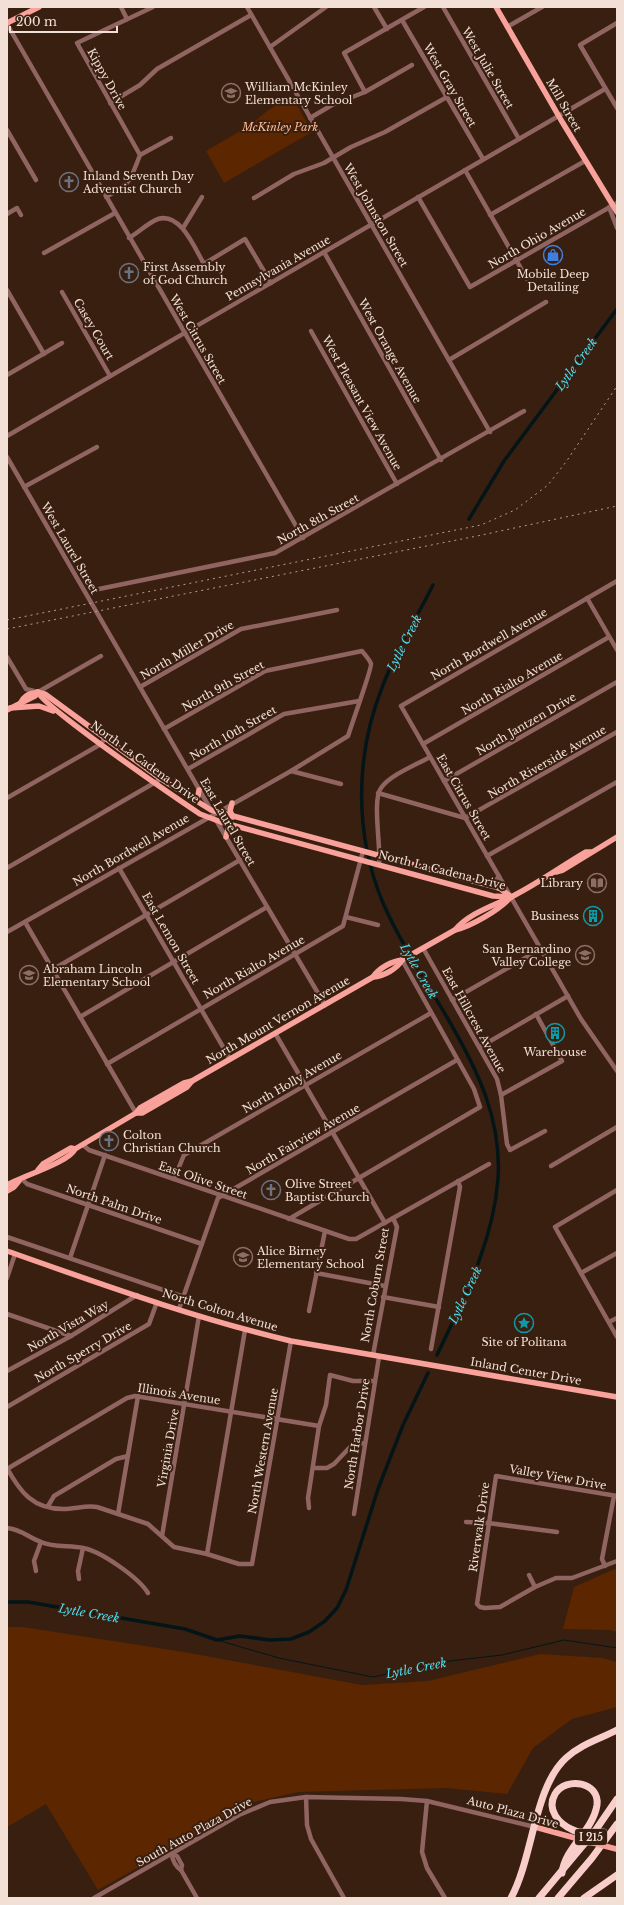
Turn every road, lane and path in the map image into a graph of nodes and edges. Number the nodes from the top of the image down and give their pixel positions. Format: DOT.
graph roads {
  1 [pos="39,7"];
  2 [pos="121,7"];
  3 [pos="153,7"];
  4 [pos="247,7"];
  5 [pos="326,7"];
  6 [pos="374,7"];
  7 [pos="443,7"];
  8 [pos="496,7"];
  9 [pos="542,7"];
  10 [pos="421,8"];
  11 [pos="251,15"];
  12 [pos="127,19"];
  13 [pos="402,20"];
  14 [pos="7,23"];
  15 [pos="617,23"];
  16 [pos="507,27"];
  17 [pos="387,29"];
  18 [pos="270,47"];
  19 [pos="412,65"];
  20 [pos="605,89"];
  21 [pos="365,92"];
  22 [pos="447,97"];
  23 [pos="110,103"];
  24 [pos="617,108"];
  25 [pos="559,116"];
  26 [pos="310,118"];
  27 [pos="7,130"];
  28 [pos="171,138"];
  29 [pos="519,139"];
  30 [pos="140,155"];
  31 [pos="333,158"];
  32 [pos="483,159"];
  33 [pos="585,161"];
  34 [pos="465,170"];
  35 [pos="36,180"];
  36 [pos="106,197"];
  37 [pos="202,197"];
  38 [pos="418,197"];
  39 [pos="254,198"];
  40 [pos="613,205"];
  41 [pos="617,212"];
  42 [pos="115,213"];
  43 [pos="7,214"];
  44 [pos="21,215"];
  45 [pos="490,215"];
  46 [pos="371,224"];
  47 [pos="183,228"];
  48 [pos="617,228"];
  49 [pos="129,238"];
  50 [pos="324,252"];
  51 [pos="44,254"];
  52 [pos="516,260"];
  53 [pos="527,279"];
  54 [pos="271,283"];
  55 [pos="7,290"];
  56 [pos="62,292"];
  57 [pos="546,302"];
  58 [pos="311,331"];
  59 [pos="184,332"];
  60 [pos="62,343"];
  61 [pos="44,354"];
  62 [pos="449,360"];
  63 [pos="7,376"];
  64 [pos="110,376"];
  65 [pos="524,411"];
  66 [pos="490,432"];
  67 [pos="7,436"];
  68 [pos="97,447"];
  69 [pos="7,457"];
  70 [pos="441,460"];
  71 [pos="397,484"];
  72 [pos="24,487"];
  73 [pos="303,538"];
  74 [pos="617,582"];
  75 [pos="99,589"];
  76 [pos="587,598"];
  77 [pos="337,610"];
  78 [pos="610,637"];
  79 [pos="117,648"];
  80 [pos="617,650"];
  81 [pos="101,656"];
  82 [pos="7,658"];
  83 [pos="617,682"];
  84 [pos="140,687"];
  85 [pos="26,689"];
  86 [pos="38,692"];
  87 [pos="22,700"];
  88 [pos="358,701"];
  89 [pos="401,706"];
  90 [pos="9,709"];
  91 [pos="66,718"];
  92 [pos="164,729"];
  93 [pos="617,732"];
  94 [pos="105,738"];
  95 [pos="102,744"];
  96 [pos="423,744"];
  97 [pos="430,756"];
  98 [pos="188,769"];
  99 [pos="291,770"];
  100 [pos="161,779"];
  101 [pos="444,781"];
  102 [pos="617,782"];
  103 [pos="156,783"];
  104 [pos="341,784"];
  105 [pos="200,790"];
  106 [pos="378,793"];
  107 [pos="7,798"];
  108 [pos="193,800"];
  109 [pos="232,803"];
  110 [pos="214,812"];
  111 [pos="207,817"];
  112 [pos="233,817"];
  113 [pos="465,818"];
  114 [pos="217,821"];
  115 [pos="234,826"];
  116 [pos="278,829"];
  117 [pos="226,837"];
  118 [pos="276,837"];
  119 [pos="617,837"];
  120 [pos="363,852"];
  121 [pos="377,856"];
  122 [pos="487,856"];
  123 [pos="240,860"];
  124 [pos="362,860"];
  125 [pos="377,863"];
  126 [pos="7,868"];
  127 [pos="119,868"];
  128 [pos="499,876"];
  129 [pos="461,878"];
  130 [pos="459,886"];
  131 [pos="492,886"];
  132 [pos="511,897"];
  133 [pos="267,907"];
  134 [pos="147,915"];
  135 [pos="346,917"];
  136 [pos="25,922"];
  137 [pos="378,925"];
  138 [pos="7,932"];
  139 [pos="423,948"];
  140 [pos="541,949"];
  141 [pos="294,955"];
  142 [pos="402,960"];
  143 [pos="174,962"];
  144 [pos="52,970"];
  145 [pos="568,996"];
  146 [pos="452,1000"];
  147 [pos="324,1005"];
  148 [pos="201,1008"];
  149 [pos="431,1013"];
  150 [pos="536,1014"];
  151 [pos="80,1016"];
  152 [pos="275,1033"];
  153 [pos="480,1047"];
  154 [pos="230,1059"];
  155 [pos="457,1060"];
  156 [pos="107,1064"];
  157 [pos="617,1071"];
  158 [pos="305,1085"];
  159 [pos="501,1095"];
  160 [pos="136,1114"];
  161 [pos="617,1127"];
  162 [pos="545,1131"];
  163 [pos="332,1132"];
  164 [pos="83,1145"];
  165 [pos="105,1155"];
  166 [pos="489,1164"];
  167 [pos="551,1166"];
  168 [pos="174,1179"];
  169 [pos="359,1179"];
  170 [pos="20,1180"];
  171 [pos="458,1181"];
  172 [pos="7,1185"];
  173 [pos="617,1190"];
  174 [pos="7,1191"];
  175 [pos="222,1196"];
  176 [pos="88,1205"];
  177 [pos="393,1218"];
  178 [pos="289,1219"];
  179 [pos="385,1223"];
  180 [pos="324,1230"];
  181 [pos="7,1237"];
  182 [pos="202,1244"];
  183 [pos="7,1251"];
  184 [pos="617,1253"];
  185 [pos="15,1254"];
  186 [pos="70,1258"];
  187 [pos="316,1273"];
  188 [pos="581,1273"];
  189 [pos="7,1278"];
  190 [pos="385,1286"];
  191 [pos="137,1295"];
  192 [pos="184,1297"];
  193 [pos="383,1297"];
  194 [pos="157,1302"];
  195 [pos="439,1306"];
  196 [pos="179,1309"];
  197 [pos="309,1311"];
  198 [pos="7,1314"];
  199 [pos="199,1316"];
  200 [pos="617,1318"];
  201 [pos="609,1322"];
  202 [pos="245,1330"];
  203 [pos="71,1336"];
  204 [pos="617,1337"];
  205 [pos="291,1341"];
  206 [pos="431,1349"];
  207 [pos="376,1356"];
  208 [pos="432,1366"];
  209 [pos="7,1372"];
  210 [pos="375,1381"];
  211 [pos="138,1396"];
  212 [pos="617,1397"];
  213 [pos="184,1404"];
  214 [pos="7,1407"];
  215 [pos="231,1412"];
  216 [pos="277,1420"];
  217 [pos="320,1426"];
  218 [pos="365,1443"];
  219 [pos="128,1456"];
  220 [pos="7,1468"];
  221 [pos="313,1468"];
  222 [pos="496,1476"];
  223 [pos="615,1496"];
  224 [pos="48,1506"];
  225 [pos="309,1508"];
  226 [pos="118,1514"];
  227 [pos="354,1514"];
  228 [pos="466,1522"];
  229 [pos="488,1522"];
  230 [pos="7,1528"];
  231 [pos="557,1532"];
  232 [pos="162,1536"];
  233 [pos="41,1542"];
  234 [pos="83,1548"];
  235 [pos="207,1554"];
  236 [pos="617,1560"];
  237 [pos="605,1566"];
  238 [pos="36,1570"];
  239 [pos="529,1575"];
  240 [pos="79,1579"];
  241 [pos="535,1587"];
  242 [pos="148,1593"];
  243 [pos="617,1730"];
  244 [pos="306,1797"];
  245 [pos="617,1799"];
  246 [pos="427,1800"];
  247 [pos="617,1824"];
  248 [pos="535,1827"];
  249 [pos="597,1842"];
  250 [pos="616,1849"];
  251 [pos="172,1854"];
  252 [pos="562,1873"];
  253 [pos="617,1874"];
  254 [pos="94,1898"];
  255 [pos="197,1898"];
  256 [pos="344,1898"];
  257 [pos="445,1898"];
  258 [pos="511,1898"];
  259 [pos="539,1898"];
  260 [pos="558,1898"];
  261 [pos="584,1898"];
  1 -- 14 [label="main road"];
  2 -- 12 [label="street"];
  3 -- 12 [label="street, Kippy Drive"];
  4 -- 11 [label="street, West Johnston Street"];
  5 -- 18 [label="street"];
  6 -- 17 [label="street"];
  7 -- 29 [label="street, West Julie Street"];
  8 -- 16 [label="main road, Mill Street"];
  9 -- 16 [label="street"];
  10 -- 13 [label="street"];
  11 -- 18 [label="street, West Johnston Street"];
  11 -- 23 [label="street"];
  12 -- 23 [label="street, Kippy Drive"];
  13 -- 17 [label="street"];
  13 -- 22 [label="street, West Gray Street"];
  14 -- 36 [label="street, West Citrus Street"];
  15 -- 20 [label="street"];
  16 -- 25 [label="main road, Mill Street"];
  17 -- 21 [label="street"];
  18 -- 26 [label="street, West Johnston Street"];
  19 -- 21 [label="street"];
  20 -- 24 [label="street"];
  20 -- 25 [label="street, Pennsylvania Avenue"];
  21 -- 26 [label="street"];
  22 -- 31 [label="street"];
  22 -- 32 [label="street, West Gray Street"];
  23 -- 30 [label="street, Kippy Drive"];
  25 -- 29 [label="street, Pennsylvania Avenue"];
  25 -- 33 [label="main road, Mill Street"];
  26 -- 31 [label="street, West Johnston Street"];
  27 -- 35 [label="street"];
  28 -- 30 [label="street"];
  29 -- 32 [label="street, Pennsylvania Avenue"];
  30 -- 36 [label="street"];
  31 -- 39 [label="street"];
  31 -- 46 [label="street, West Johnston Street"];
  32 -- 34 [label="street, Pennsylvania Avenue"];
  33 -- 40 [label="main road, Mill Street"];
  33 -- 45 [label="street"];
  34 -- 38 [label="street, Pennsylvania Avenue"];
  34 -- 45 [label="street"];
  36 -- 42 [label="street, West Citrus Street"];
  37 -- 47 [label="street"];
  38 -- 46 [label="street, Pennsylvania Avenue"];
  38 -- 52 [label="street, North Ohio Avenue"];
  40 -- 41 [label="main road, Mill Street"];
  40 -- 48 [label="street"];
  40 -- 52 [label="street, North Ohio Avenue"];
  42 -- 49 [label="street, West Citrus Street"];
  42 -- 51 [label="street"];
  43 -- 44 [label="street"];
  45 -- 52 [label="street"];
  46 -- 50 [label="street, Pennsylvania Avenue"];
  46 -- 62 [label="street, West Johnston Street"];
  47 -- 49 [label="street"];
  47 -- 54 [label="street"];
  49 -- 59 [label="street, West Citrus Street"];
  50 -- 54 [label="street, Pennsylvania Avenue"];
  50 -- 70 [label="street, West Orange Avenue"];
  52 -- 53 [label="street"];
  54 -- 59 [label="street, Pennsylvania Avenue"];
  55 -- 61 [label="street"];
  56 -- 64 [label="street, Casey Court"];
  57 -- 62 [label="street"];
  58 -- 71 [label="street, West Pleasant View Avenue"];
  59 -- 64 [label="street, Pennsylvania Avenue"];
  59 -- 73 [label="street, West Citrus Street"];
  60 -- 61 [label="street"];
  61 -- 63 [label="street"];
  62 -- 66 [label="street, West Johnston Street"];
  64 -- 67 [label="street, Pennsylvania Avenue"];
  65 -- 66 [label="street, North 8th Street"];
  66 -- 70 [label="street, North 8th Street"];
  68 -- 72 [label="street"];
  69 -- 72 [label="street, West Laurel Street"];
  70 -- 71 [label="street, North 8th Street"];
  71 -- 73 [label="street, North 8th Street"];
  72 -- 79 [label="street, West Laurel Street"];
  73 -- 75 [label="street, North 8th Street"];
  74 -- 76 [label="street, North Bordwell Avenue"];
  76 -- 78 [label="street"];
  76 -- 89 [label="street, North Bordwell Avenue"];
  77 -- 84 [label="street, North Miller Drive"];
  78 -- 80 [label="street"];
  78 -- 96 [label="street, North Rialto Avenue"];
  79 -- 84 [label="street, East Laurel Street"];
  81 -- 86 [label="street"];
  82 -- 85 [label="street"];
  83 -- 101 [label="street, North Jantzen Drive"];
  84 -- 92 [label="street, East Laurel Street"];
  85 -- 86 [label="street"];
  85 -- 87 [label="street"];
  86 -- 87 [label="main road"];
  86 -- 91 [label="main road, North La Cadena Drive"];
  86 -- 94 [label="main road, North La Cadena Drive"];
  87 -- 90 [label="main road"];
  88 -- 92 [label="street, North 9th Street"];
  88 -- 98 [label="street, North 10th Street"];
  88 -- 99 [label="street, North Bordwell Avenue"];
  89 -- 96 [label="street, East Citrus Street"];
  90 -- 91 [label="main road"];
  91 -- 95 [label="main road, North La Cadena Drive"];
  92 -- 98 [label="street, East Laurel Street"];
  93 -- 113 [label="street, North Riverside Avenue"];
  94 -- 95 [label="street"];
  94 -- 100 [label="main road, North La Cadena Drive"];
  95 -- 103 [label="main road, North La Cadena Drive"];
  95 -- 107 [label="street"];
  96 -- 97 [label="street, East Citrus Street"];
  97 -- 101 [label="street, East Citrus Street"];
  97 -- 106 [label="street"];
  98 -- 105 [label="street, East Laurel Street"];
  99 -- 104 [label="street"];
  99 -- 109 [label="street, North Bordwell Avenue"];
  100 -- 103 [label="street"];
  100 -- 108 [label="main road, North La Cadena Drive"];
  101 -- 113 [label="street, East Citrus Street"];
  102 -- 122 [label="street"];
  103 -- 111 [label="main road, North La Cadena Drive"];
  103 -- 126 [label="street"];
  105 -- 108 [label="main road"];
  105 -- 110 [label="street, East Laurel Street"];
  106 -- 113 [label="street"];
  106 -- 121 [label="street"];
  108 -- 110 [label="main road, North La Cadena Drive"];
  109 -- 110 [label="street, North Bordwell Avenue"];
  109 -- 112 [label="main road"];
  110 -- 111 [label="street, North Bordwell Avenue"];
  110 -- 112 [label="main road, North La Cadena Drive"];
  110 -- 114 [label="street, East Laurel Street"];
  111 -- 114 [label="main road, North La Cadena Drive"];
  111 -- 127 [label="street, North Bordwell Avenue"];
  112 -- 116 [label="main road, North La Cadena Drive"];
  113 -- 122 [label="street, East Citrus Street"];
  114 -- 115 [label="main road, North La Cadena Drive"];
  114 -- 117 [label="street, East Laurel Street"];
  115 -- 117 [label="main road"];
  115 -- 118 [label="main road, North La Cadena Drive"];
  116 -- 118 [label="main road"];
  116 -- 120 [label="main road, North La Cadena Drive"];
  117 -- 123 [label="street, East Laurel Street"];
  118 -- 124 [label="main road, North La Cadena Drive"];
  119 -- 132 [label="main road, North Mount Vernon Avenue"];
  120 -- 121 [label="main road, North La Cadena Drive"];
  120 -- 124 [label="street, North Rialto Avenue"];
  121 -- 125 [label="street"];
  121 -- 129 [label="main road, North La Cadena Drive"];
  122 -- 128 [label="street, East Citrus Street"];
  123 -- 133 [label="street, East Laurel Street"];
  123 -- 134 [label="street"];
  124 -- 125 [label="main road, North La Cadena Drive"];
  124 -- 135 [label="street, North Rialto Avenue"];
  125 -- 130 [label="main road, North La Cadena Drive"];
  127 -- 134 [label="street, East Lemon Street"];
  127 -- 136 [label="street, North Bordwell Avenue"];
  128 -- 131 [label="street"];
  128 -- 132 [label="street, East Citrus Street"];
  129 -- 130 [label="main road"];
  129 -- 131 [label="main road, North La Cadena Drive"];
  130 -- 132 [label="main road, North La Cadena Drive"];
  131 -- 132 [label="main road, North La Cadena Drive"];
  132 -- 139 [label="main road, North Mount Vernon Avenue"];
  132 -- 140 [label="street, East Citrus Street"];
  133 -- 141 [label="street, East Laurel Street"];
  133 -- 143 [label="street"];
  134 -- 143 [label="street, East Lemon Street"];
  134 -- 144 [label="street"];
  135 -- 137 [label="street"];
  135 -- 141 [label="street, North Rialto Avenue"];
  136 -- 138 [label="street, North Bordwell Avenue"];
  136 -- 144 [label="street"];
  139 -- 142 [label="main road, North Mount Vernon Avenue"];
  139 -- 146 [label="street, East Hillcrest Avenue"];
  140 -- 145 [label="street, East Citrus Street"];
  140 -- 146 [label="street"];
  141 -- 147 [label="street, East Laurel Street"];
  141 -- 148 [label="street, North Rialto Avenue"];
  142 -- 147 [label="main road, North Mount Vernon Avenue"];
  142 -- 149 [label="street"];
  143 -- 148 [label="street, East Lemon Street"];
  143 -- 151 [label="street"];
  144 -- 151 [label="street"];
  145 -- 150 [label="street"];
  145 -- 157 [label="street, East Citrus Street"];
  146 -- 153 [label="street, East Hillcrest Avenue"];
  147 -- 152 [label="main road, North Mount Vernon Avenue"];
  148 -- 154 [label="street, East Lemon Street"];
  148 -- 156 [label="street, North Rialto Avenue"];
  149 -- 155 [label="street"];
  149 -- 158 [label="street, North Holly Avenue"];
  150 -- 153 [label="street"];
  150 -- 159 [label="street"];
  151 -- 156 [label="street"];
  152 -- 154 [label="main road, North Mount Vernon Avenue"];
  152 -- 158 [label="street"];
  153 -- 159 [label="street, East Hillcrest Avenue"];
  154 -- 160 [label="main road, North Mount Vernon Avenue"];
  155 -- 163 [label="street, North Fairview Avenue"];
  155 -- 169 [label="street"];
  156 -- 160 [label="street"];
  158 -- 163 [label="street"];
  158 -- 168 [label="street, North Holly Avenue"];
  159 -- 162 [label="street, East Hillcrest Avenue"];
  160 -- 164 [label="main road, North Mount Vernon Avenue"];
  161 -- 167 [label="street"];
  163 -- 169 [label="street"];
  163 -- 175 [label="street, North Fairview Avenue"];
  164 -- 165 [label="street, East Olive Street"];
  164 -- 170 [label="main road, North Mount Vernon Avenue"];
  165 -- 168 [label="street, East Olive Street"];
  165 -- 176 [label="street"];
  166 -- 171 [label="street, East Olive Street"];
  168 -- 175 [label="street, East Olive Street"];
  169 -- 178 [label="street"];
  169 -- 179 [label="street"];
  170 -- 172 [label="main road, North Mount Vernon Avenue"];
  170 -- 174 [label="main road, North Mount Vernon Avenue"];
  170 -- 176 [label="street, North Palm Drive"];
  171 -- 177 [label="street, East Olive Street"];
  171 -- 195 [label="street"];
  173 -- 188 [label="street"];
  175 -- 178 [label="street, East Olive Street"];
  175 -- 182 [label="street"];
  176 -- 182 [label="street, North Palm Drive"];
  176 -- 186 [label="street"];
  177 -- 179 [label="street, East Olive Street"];
  177 -- 190 [label="street, North Coburn Street"];
  178 -- 180 [label="street, East Olive Street"];
  179 -- 180 [label="street, East Olive Street"];
  180 -- 187 [label="street"];
  181 -- 186 [label="street, North Colton Avenue"];
  182 -- 192 [label="street"];
  183 -- 185 [label="main road, North Colton Avenue"];
  184 -- 188 [label="street"];
  185 -- 189 [label="street"];
  185 -- 191 [label="main road, North Colton Avenue"];
  186 -- 192 [label="street, North Colton Avenue"];
  187 -- 190 [label="street"];
  187 -- 197 [label="street"];
  188 -- 201 [label="street"];
  190 -- 193 [label="street, North Coburn Street"];
  191 -- 194 [label="main road, North Colton Avenue"];
  191 -- 203 [label="street, North Vista Way"];
  192 -- 196 [label="street"];
  193 -- 195 [label="street"];
  193 -- 207 [label="street, North Coburn Street"];
  194 -- 196 [label="main road, North Colton Avenue"];
  194 -- 214 [label="street, North Sperry Drive"];
  195 -- 206 [label="street"];
  196 -- 199 [label="main road, North Colton Avenue"];
  198 -- 203 [label="street"];
  199 -- 202 [label="main road, North Colton Avenue"];
  199 -- 213 [label="street, Virginia Drive"];
  200 -- 201 [label="street"];
  201 -- 204 [label="street"];
  202 -- 205 [label="main road, North Colton Avenue"];
  202 -- 215 [label="street"];
  203 -- 209 [label="street, North Vista Way"];
  205 -- 207 [label="main road, North Colton Avenue"];
  205 -- 216 [label="street, North Western Avenue"];
  207 -- 208 [label="main road, North Colton Avenue"];
  207 -- 210 [label="street, North Harbor Drive"];
  208 -- 212 [label="main road, Inland Center Drive"];
  210 -- 217 [label="street"];
  210 -- 218 [label="street, North Harbor Drive"];
  211 -- 213 [label="street, Illinois Avenue"];
  211 -- 219 [label="street"];
  211 -- 220 [label="street, Illinois Avenue"];
  213 -- 215 [label="street, Illinois Avenue"];
  213 -- 232 [label="street, Virginia Drive"];
  215 -- 216 [label="street, Illinois Avenue"];
  215 -- 235 [label="street"];
  216 -- 217 [label="street, Illinois Avenue"];
  216 -- 235 [label="street, North Western Avenue"];
  217 -- 221 [label="street"];
  218 -- 221 [label="street"];
  218 -- 227 [label="street, North Harbor Drive"];
  219 -- 224 [label="street"];
  219 -- 226 [label="street"];
  220 -- 224 [label="street"];
  221 -- 225 [label="street"];
  222 -- 223 [label="street, Valley View Drive"];
  222 -- 229 [label="street, Riverwalk Drive"];
  223 -- 237 [label="street"];
  224 -- 226 [label="street"];
  226 -- 232 [label="street"];
  228 -- 229 [label="street"];
  229 -- 231 [label="street"];
  229 -- 241 [label="street, Riverwalk Drive"];
  230 -- 233 [label="street"];
  232 -- 235 [label="street"];
  233 -- 234 [label="street"];
  233 -- 238 [label="street"];
  234 -- 240 [label="street"];
  234 -- 242 [label="street"];
  236 -- 237 [label="street"];
  237 -- 241 [label="street"];
  239 -- 241 [label="street"];
  243 -- 248 [label="highway"];
  244 -- 246 [label="street, South Auto Plaza Drive"];
  244 -- 251 [label="street, South Auto Plaza Drive"];
  244 -- 256 [label="street"];
  245 -- 252 [label="highway, I 215"];
  246 -- 248 [label="street, Auto Plaza Drive"];
  246 -- 257 [label="street"];
  247 -- 260 [label="highway, I 215"];
  248 -- 249 [label="main road, Auto Plaza Drive, bridge"];
  248 -- 258 [label="highway"];
  249 -- 250 [label="main road, Auto Plaza Drive, bridge"];
  249 -- 252 [label="highway, bridge"];
  251 -- 254 [label="street, South Auto Plaza Drive"];
  251 -- 255 [label="street"];
  252 -- 259 [label="highway, I 215"];
  253 -- 261 [label="highway"];
}
